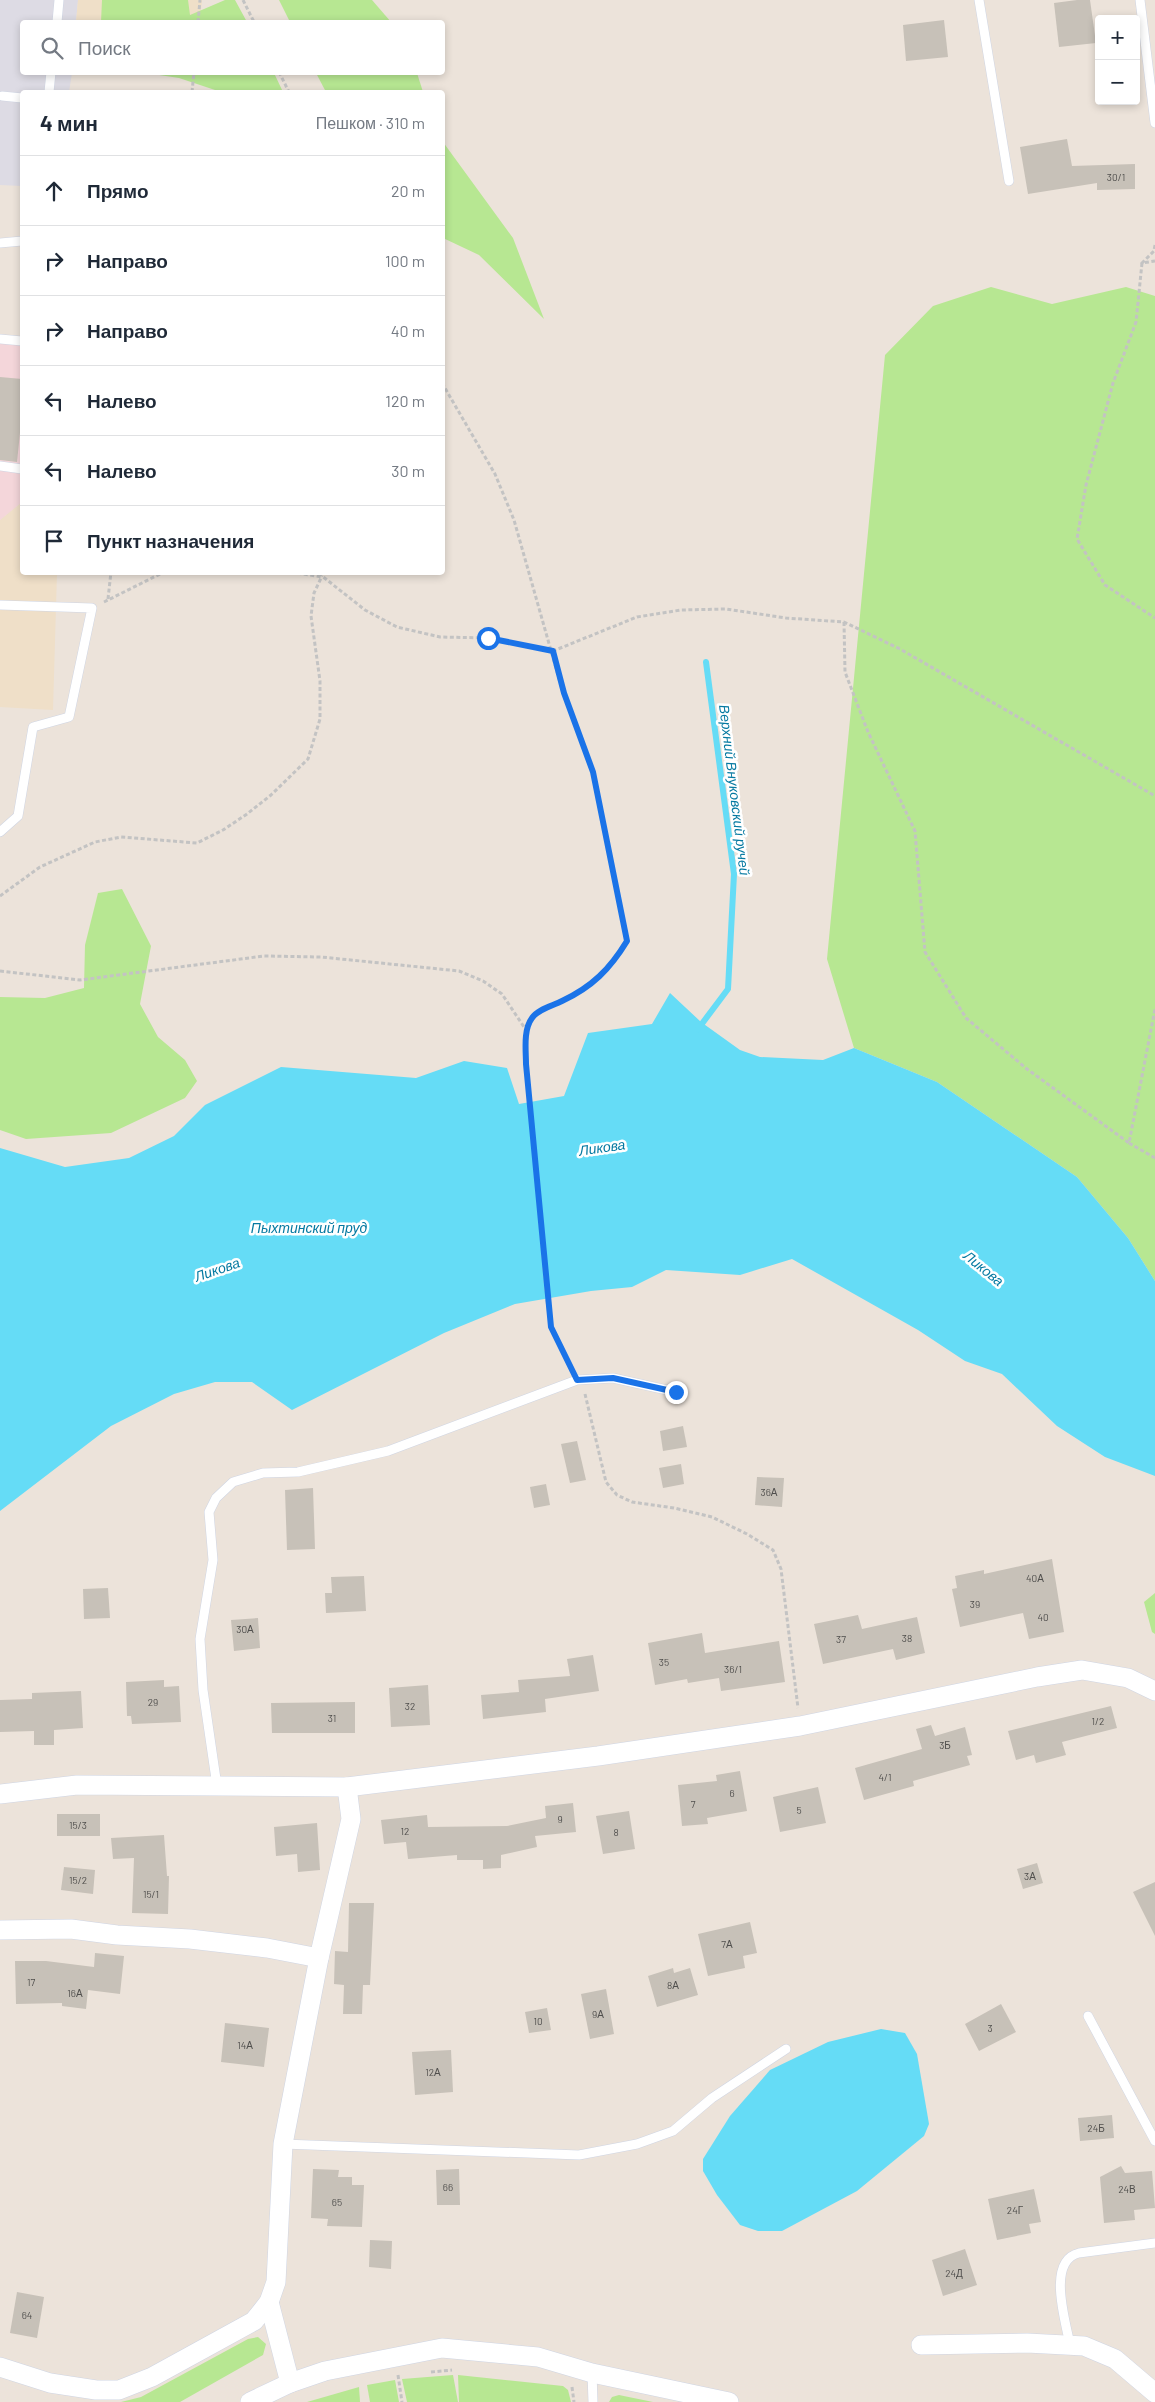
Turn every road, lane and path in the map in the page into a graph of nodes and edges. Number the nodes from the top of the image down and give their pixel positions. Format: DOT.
graph roads {
  1 [pos="59,0"];
  2 [pos="200,0"];
  3 [pos="979,0"];
  4 [pos="1140,0"];
  5 [pos="245,1"];
  6 [pos="57,20"];
  7 [pos="198,20"];
  8 [pos="253,20"];
  9 [pos="52,75"];
  10 [pos="194,75"];
  11 [pos="280,75"];
  12 [pos="49,90"];
  13 [pos="192,90"];
  14 [pos="287,90"];
  15 [pos="2,96"];
  16 [pos="20,98"];
  17 [pos="1155,123"];
  18 [pos="1008,181"];
  19 [pos="20,241"];
  20 [pos="0,243"];
  21 [pos="1155,245"];
  22 [pos="1155,261"];
  23 [pos="1142,262"];
  24 [pos="0,338"];
  25 [pos="20,341"];
  26 [pos="445,388"];
  27 [pos="0,466"];
  28 [pos="20,469"];
  29 [pos="111,575"];
  30 [pos="158,575"];
  31 [pos="321,575"];
  32 [pos="108,600"];
  33 [pos="0,605"];
  34 [pos="92,608"];
  35 [pos="1155,618"];
  36 [pos="844,622"];
  37 [pos="553,651"];
  38 [pos="1155,796"];
  39 [pos="0,832"];
  40 [pos="0,896"];
  41 [pos="0,972"];
  42 [pos="1155,1009"];
  43 [pos="527,1030"];
  44 [pos="1128,1143"];
  45 [pos="1155,1158"];
  46 [pos="577,1380"];
  47 [pos="676,1392"];
  48 [pos="1155,1691"];
  49 [pos="800,1726"];
  50 [pos="217,1786"];
  51 [pos="347,1788"];
  52 [pos="0,1794"];
  53 [pos="0,1930"];
  54 [pos="319,1958"];
  55 [pos="1088,2016"];
  56 [pos="786,2049"];
  57 [pos="1155,2141"];
  58 [pos="284,2144"];
  59 [pos="1155,2242"];
  60 [pos="269,2302"];
  61 [pos="921,2345"];
  62 [pos="1070,2345"];
  63 [pos="0,2367"];
  64 [pos="460,2371"];
  65 [pos="424,2372"];
  66 [pos="407,2374"];
  67 [pos="567,2382"];
  68 [pos="592,2382"];
  69 [pos="290,2383"];
  70 [pos="572,2384"];
  71 [pos="1155,2393"];
  72 [pos="259,2400"];
  73 [pos="402,2402"];
  74 [pos="574,2402"];
  75 [pos="593,2402"];
  76 [pos="729,2402"];
  1 -- 6 [label="lane"];
  2 -- 7 [label="path"];
  3 -- 18 [label="lane"];
  4 -- 17 [label="lane"];
  5 -- 8 [label="path"];
  9 -- 12 [label="lane"];
  10 -- 13 [label="path"];
  11 -- 14 [label="path"];
  15 -- 16 [label="lane"];
  19 -- 20 [label="lane"];
  21 -- 23 [label="path"];
  22 -- 23 [label="path"];
  23 -- 35 [label="path"];
  24 -- 25 [label="lane"];
  26 -- 37 [label="path"];
  27 -- 28 [label="lane"];
  29 -- 32 [label="path"];
  30 -- 32 [label="path"];
  31 -- 37 [label="path"];
  31 -- 40 [label="path"];
  32 -- 34 [label="path"];
  33 -- 34 [label="lane"];
  34 -- 39 [label="lane"];
  36 -- 37 [label="path"];
  36 -- 38 [label="path"];
  36 -- 44 [label="path"];
  37 -- 43 [label="path"];
  41 -- 43 [label="path"];
  42 -- 44 [label="path"];
  43 -- 46 [label="path"];
  44 -- 45 [label="path"];
  46 -- 47 [label="lane"];
  46 -- 49 [label="path"];
  46 -- 50 [label="lane"];
  48 -- 49 [label="street"];
  49 -- 51 [label="street"];
  50 -- 51 [label="street"];
  50 -- 52 [label="street"];
  51 -- 54 [label="street"];
  53 -- 54 [label="street"];
  54 -- 58 [label="street"];
  55 -- 57 [label="lane"];
  56 -- 58 [label="lane"];
  58 -- 60 [label="street"];
  59 -- 62 [label="lane"];
  60 -- 63 [label="street"];
  60 -- 69 [label="street"];
  61 -- 62 [label="street"];
  62 -- 71 [label="street"];
  64 -- 65 [label="path"];
  66 -- 73 [label="path"];
  67 -- 70 [label="path"];
  68 -- 69 [label="street"];
  68 -- 70 [label="path"];
  68 -- 75 [label="lane"];
  68 -- 76 [label="street"];
  69 -- 72 [label="street"];
  70 -- 74 [label="path"];
}
